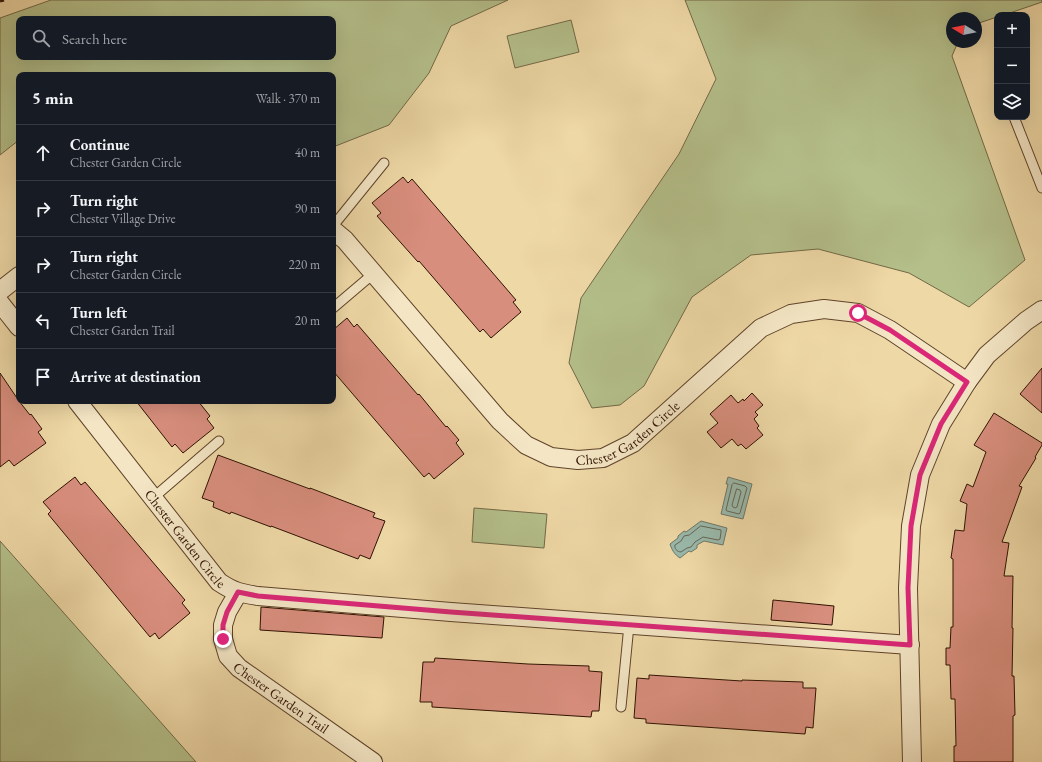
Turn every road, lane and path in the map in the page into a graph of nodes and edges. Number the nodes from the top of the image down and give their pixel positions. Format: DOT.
graph roads {
  1 [pos="1015,120"];
  2 [pos="384,162"];
  3 [pos="1042,188"];
  4 [pos="336,222"];
  5 [pos="336,232"];
  6 [pos="374,274"];
  7 [pos="16,278"];
  8 [pos="0,291"];
  9 [pos="0,303"];
  10 [pos="336,306"];
  11 [pos="1042,310"];
  12 [pos="16,323"];
  13 [pos="967,382"];
  14 [pos="79,404"];
  15 [pos="219,441"];
  16 [pos="152,498"];
  17 [pos="238,592"];
  18 [pos="629,625"];
  19 [pos="910,645"];
  20 [pos="621,708"];
  21 [pos="373,762"];
  22 [pos="912,762"];
  1 -- 3 [label="lane"];
  2 -- 4 [label="lane"];
  5 -- 6 [label="street, Chester Garden Circle"];
  6 -- 10 [label="lane"];
  6 -- 13 [label="street, Chester Garden Circle"];
  7 -- 8 [label="street"];
  9 -- 12 [label="street"];
  11 -- 13 [label="street"];
  13 -- 19 [label="street"];
  14 -- 16 [label="street, Chester Garden Circle"];
  15 -- 16 [label="lane"];
  16 -- 17 [label="street, Chester Garden Circle"];
  17 -- 18 [label="street, Chester Garden Circle"];
  17 -- 21 [label="street, Chester Garden Trail"];
  18 -- 19 [label="street, Chester Garden Circle"];
  18 -- 20 [label="lane"];
  19 -- 22 [label="street"];
}
